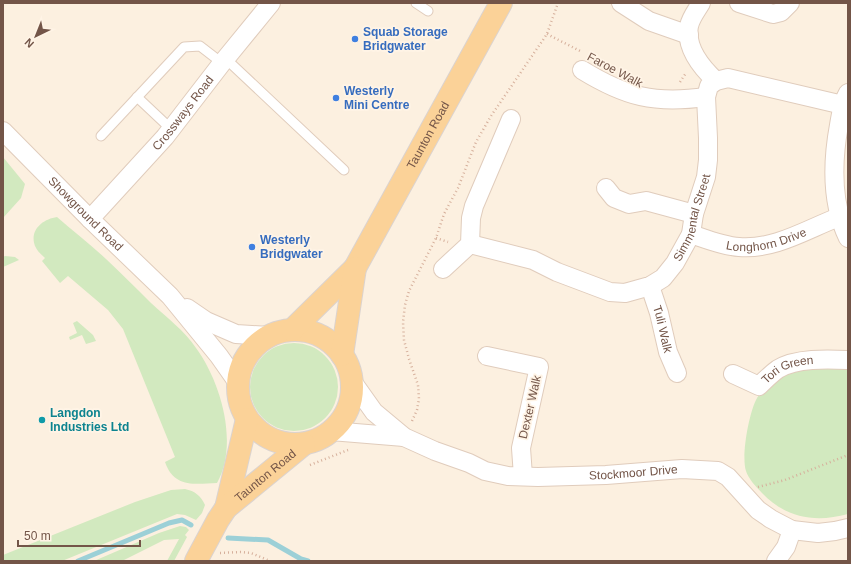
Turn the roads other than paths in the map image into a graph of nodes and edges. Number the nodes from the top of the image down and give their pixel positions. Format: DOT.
graph roads {
  1 [pos="271,3"];
  2 [pos="416,3"];
  3 [pos="502,3"];
  4 [pos="622,3"];
  5 [pos="701,3"];
  6 [pos="739,3"];
  7 [pos="790,3"];
  8 [pos="428,11"];
  9 [pos="689,35"];
  10 [pos="224,61"];
  11 [pos="585,63"];
  12 [pos="716,81"];
  13 [pos="706,97"];
  14 [pos="137,98"];
  15 [pos="845,99"];
  16 [pos="511,119"];
  17 [pos="171,129"];
  18 [pos="3,131"];
  19 [pos="100,136"];
  20 [pos="344,170"];
  21 [pos="606,188"];
  22 [pos="694,214"];
  23 [pos="839,217"];
  24 [pos="90,219"];
  25 [pos="691,234"];
  26 [pos="848,238"];
  27 [pos="470,244"];
  28 [pos="355,268"];
  29 [pos="443,270"];
  30 [pos="650,286"];
  31 [pos="170,296"];
  32 [pos="292,330"];
  33 [pos="269,336"];
  34 [pos="342,355"];
  35 [pos="487,356"];
  36 [pos="848,360"];
  37 [pos="677,373"];
  38 [pos="733,374"];
  39 [pos="352,381"];
  40 [pos="238,384"];
  41 [pos="247,419"];
  42 [pos="331,432"];
  43 [pos="404,437"];
  44 [pos="304,444"];
  45 [pos="523,476"];
  46 [pos="222,514"];
  47 [pos="848,528"];
  48 [pos="792,530"];
  49 [pos="200,553"];
  50 [pos="776,561"];
  1 -- 10 [label="street, Crossways Road"];
  2 -- 8 [label="lane"];
  3 -- 28 [label="main road, Taunton Road"];
  4 -- 9 [label="street"];
  5 -- 9 [label="street"];
  6 -- 7 [label="street"];
  9 -- 12 [label="street"];
  10 -- 14 [label="lane"];
  10 -- 17 [label="street, Crossways Road"];
  10 -- 20 [label="lane"];
  11 -- 13 [label="street, Faroe Walk"];
  12 -- 13 [label="street"];
  12 -- 15 [label="street"];
  13 -- 22 [label="street, Simmental Street"];
  14 -- 17 [label="lane"];
  14 -- 19 [label="lane"];
  15 -- 23 [label="street"];
  16 -- 27 [label="street"];
  17 -- 24 [label="street, Crossways Road"];
  18 -- 24 [label="street, Showground Road"];
  21 -- 22 [label="street"];
  22 -- 25 [label="street, Simmental Street"];
  23 -- 25 [label="street, Longhorn Drive"];
  23 -- 26 [label="street"];
  24 -- 31 [label="street, Showground Road"];
  25 -- 30 [label="street, Simmental Street"];
  27 -- 29 [label="street"];
  27 -- 30 [label="street, Simmental Street"];
  28 -- 32 [label="main road, Taunton Road"];
  28 -- 34 [label="main road, Taunton Road"];
  30 -- 37 [label="street, Tuli Walk"];
  31 -- 33 [label="street, Showground Road"];
  31 -- 40 [label="street, Showground Road"];
  32 -- 33 [label="main road"];
  32 -- 34 [label="main road"];
  33 -- 40 [label="main road"];
  34 -- 39 [label="main road"];
  35 -- 45 [label="street, Dexter Walk"];
  36 -- 38 [label="street, Tori Green"];
  39 -- 42 [label="main road"];
  39 -- 43 [label="street, Stockmoor Drive"];
  40 -- 41 [label="main road"];
  41 -- 44 [label="main road"];
  41 -- 46 [label="main road, Taunton Road"];
  42 -- 43 [label="street, Stockmoor Drive"];
  42 -- 44 [label="main road"];
  43 -- 45 [label="street, Stockmoor Drive"];
  44 -- 46 [label="main road, Taunton Road"];
  45 -- 48 [label="street, Stockmoor Drive"];
  46 -- 49 [label="main road, Taunton Road"];
  47 -- 48 [label="street, Stockmoor Drive"];
  48 -- 50 [label="street"];
}
